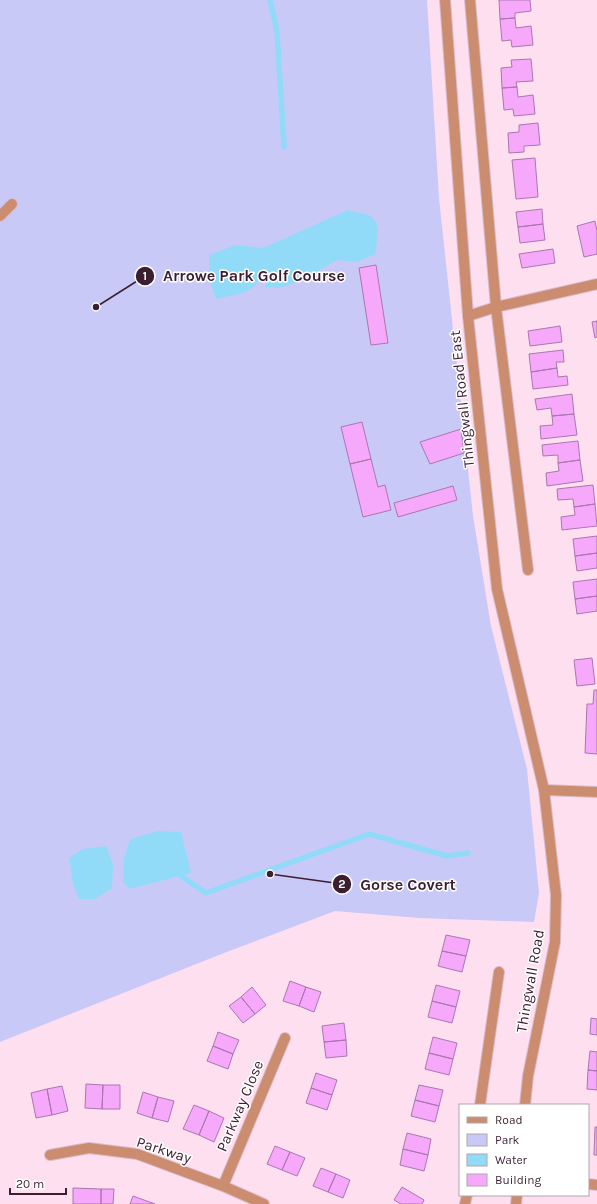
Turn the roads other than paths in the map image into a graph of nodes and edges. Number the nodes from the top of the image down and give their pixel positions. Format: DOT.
graph roads {
  1 [pos="445,0"];
  2 [pos="470,0"];
  3 [pos="12,204"];
  4 [pos="0,216"];
  5 [pos="597,284"];
  6 [pos="496,307"];
  7 [pos="468,316"];
  8 [pos="528,570"];
  9 [pos="544,790"];
  10 [pos="597,792"];
  11 [pos="500,972"];
  12 [pos="285,1038"];
  13 [pos="480,1104"];
  14 [pos="525,1104"];
  15 [pos="50,1155"];
  16 [pos="223,1186"];
  17 [pos="264,1204"];
  1 -- 7 [label="street, Thingwall Road East"];
  2 -- 6 [label="street"];
  3 -- 4 [label="street"];
  5 -- 6 [label="street"];
  6 -- 7 [label="street"];
  6 -- 8 [label="street"];
  7 -- 9 [label="street, Thingwall Road East"];
  9 -- 10 [label="street"];
  9 -- 14 [label="street, Thingwall Road"];
  11 -- 13 [label="street, Thingwall Road"];
  12 -- 16 [label="street, Parkway Close"];
  15 -- 16 [label="street, Parkway"];
  16 -- 17 [label="street, Parkway"];
}
